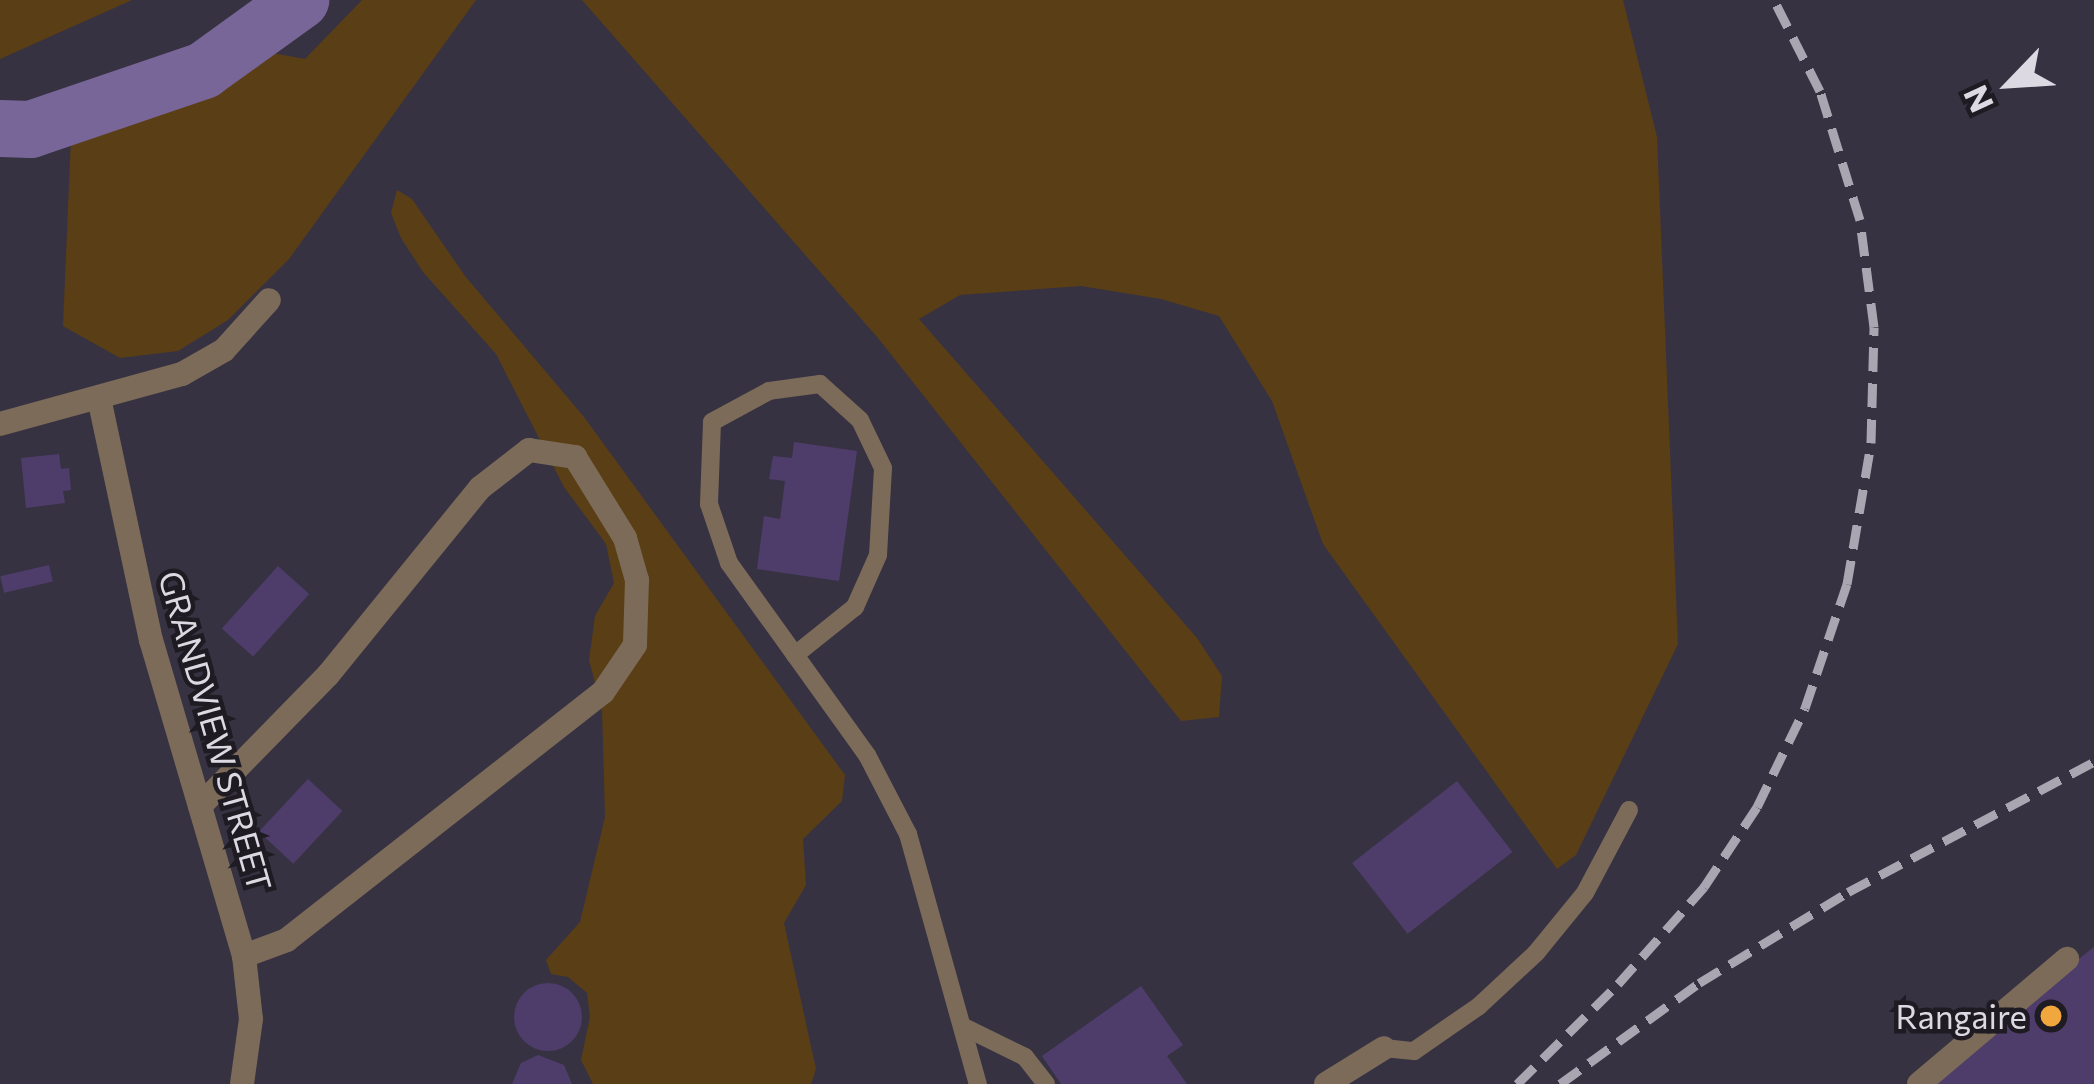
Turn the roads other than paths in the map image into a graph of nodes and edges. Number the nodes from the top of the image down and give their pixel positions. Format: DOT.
graph roads {
  1 [pos="269,300"];
  2 [pos="99,398"];
  3 [pos="0,424"];
  4 [pos="795,656"];
  5 [pos="200,806"];
  6 [pos="1629,810"];
  7 [pos="244,956"];
  8 [pos="2067,958"];
  9 [pos="962,1026"];
  10 [pos="1384,1048"];
  11 [pos="242,1084"];
  12 [pos="978,1084"];
  13 [pos="1046,1084"];
  14 [pos="1326,1084"];
  15 [pos="1919,1084"];
  1 -- 2 [label="street"];
  2 -- 3 [label="street"];
  2 -- 5 [label="street, GRANDVIEW STREET"];
  4 -- 4 [label="lane"];
  4 -- 9 [label="lane"];
  5 -- 7 [label="street, GRANDVIEW STREET"];
  5 -- 7 [label="street"];
  6 -- 10 [label="lane"];
  7 -- 11 [label="street, GRANDVIEW STREET"];
  8 -- 15 [label="street"];
  9 -- 12 [label="lane"];
  9 -- 13 [label="lane"];
  10 -- 14 [label="street"];
}
